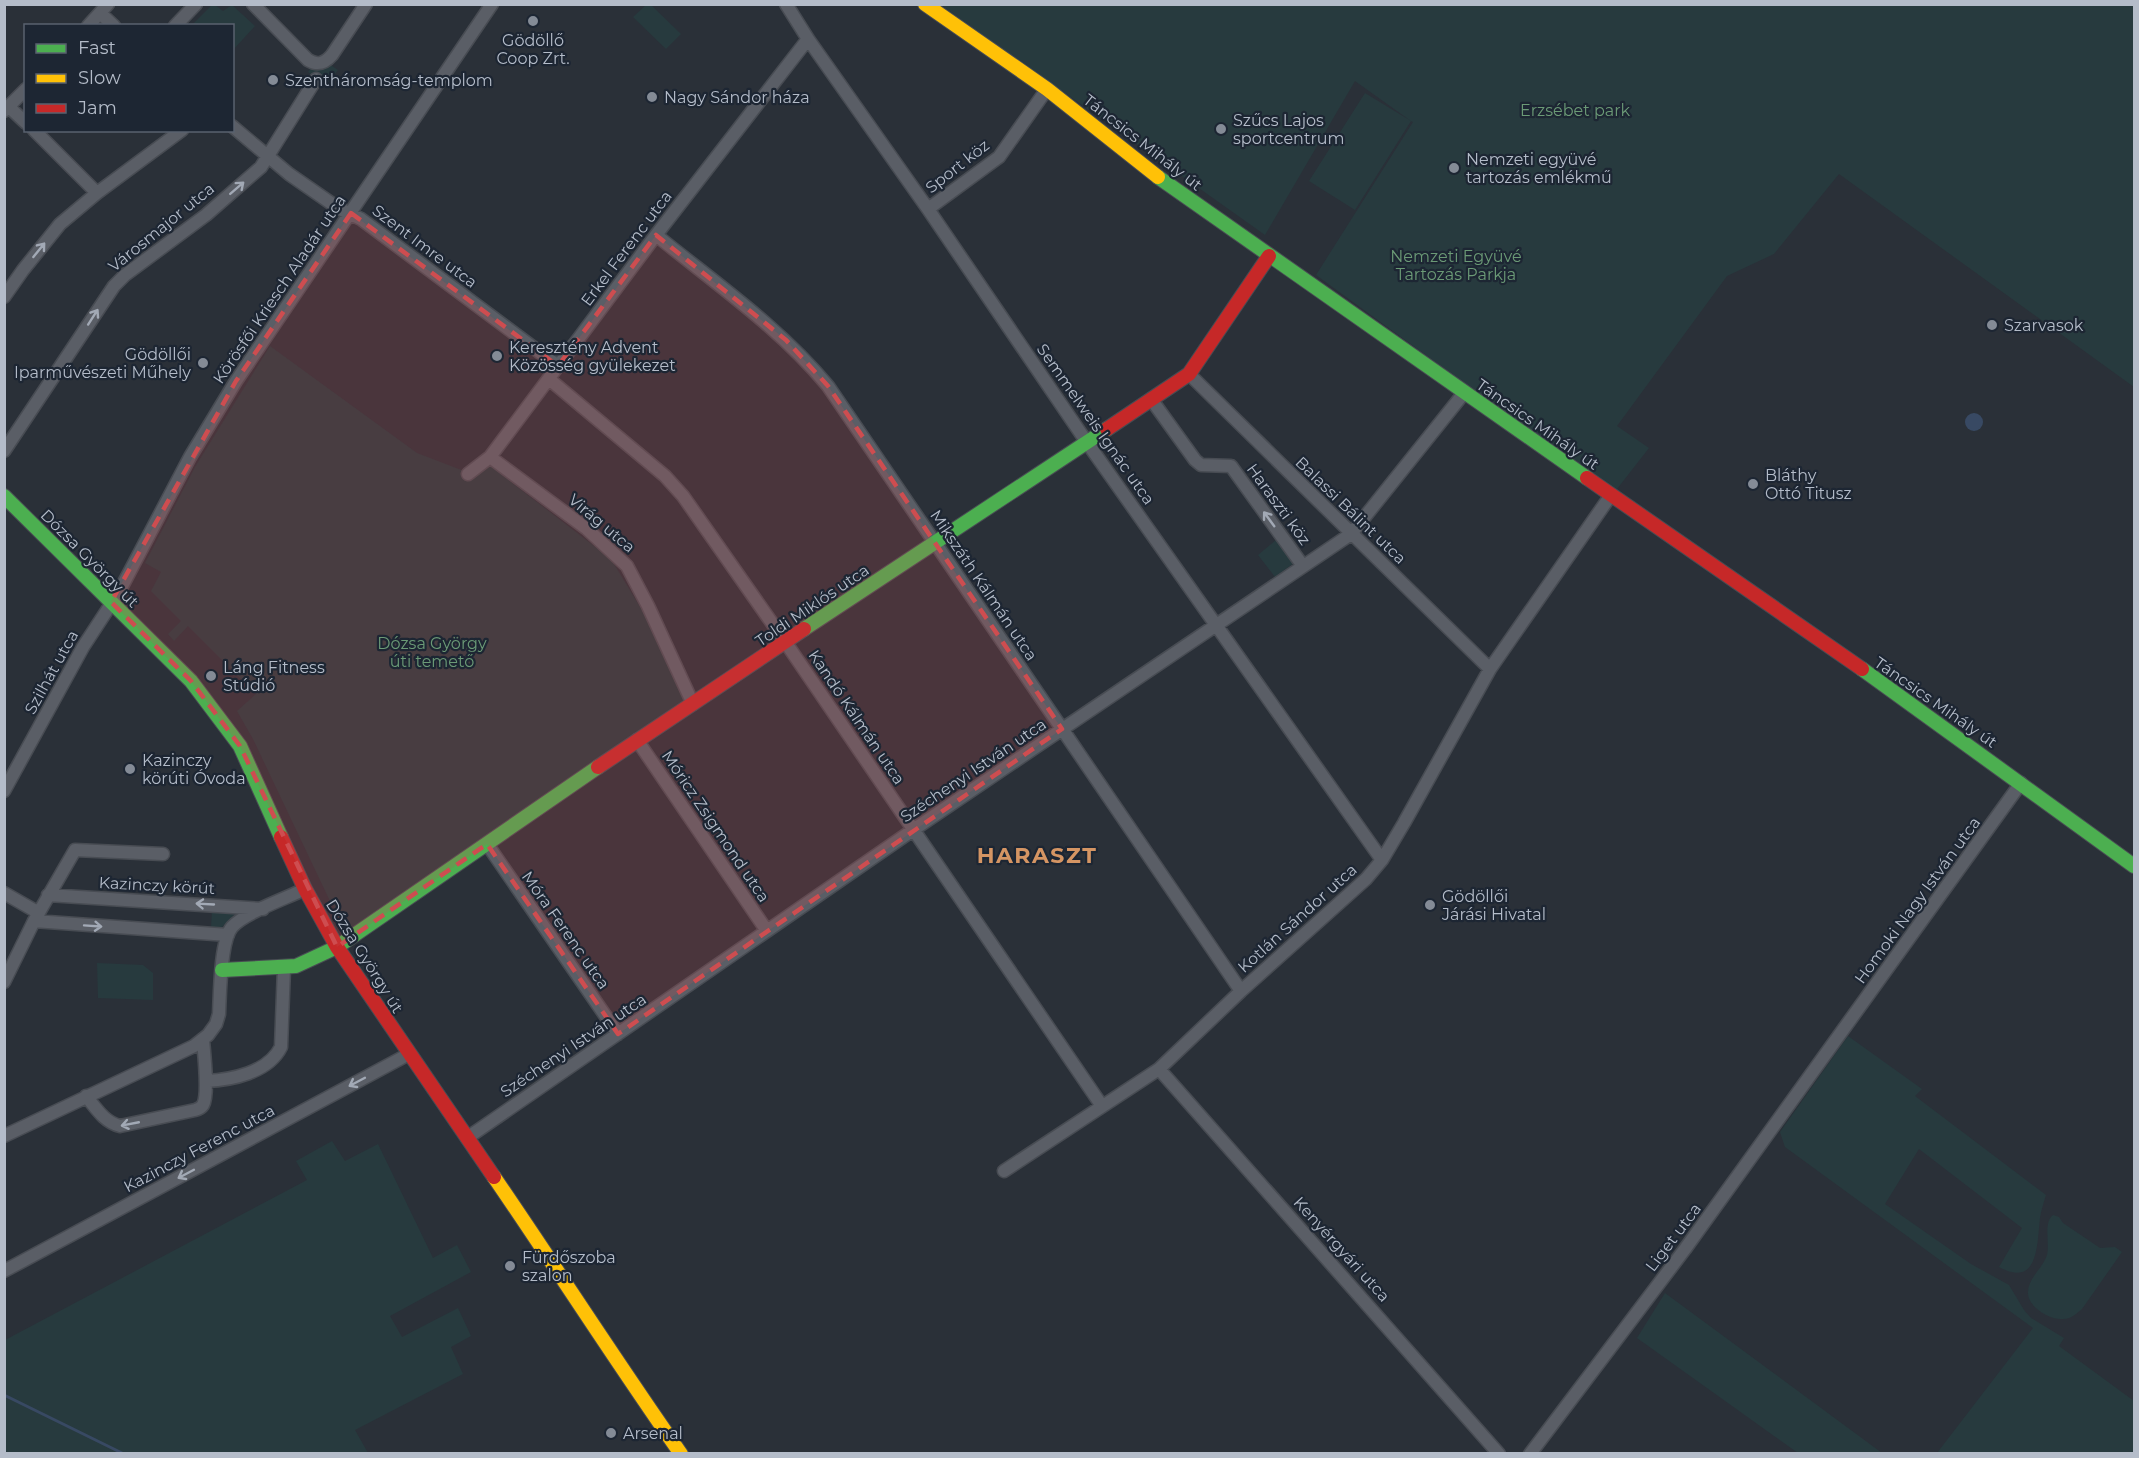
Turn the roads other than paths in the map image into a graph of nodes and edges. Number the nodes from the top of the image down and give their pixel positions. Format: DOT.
graph roads {
  1 [pos="196,4"];
  2 [pos="253,4"];
  3 [pos="366,4"];
  4 [pos="492,4"];
  5 [pos="786,4"];
  6 [pos="925,4"];
  7 [pos="104,9"];
  8 [pos="90,24"];
  9 [pos="113,24"];
  10 [pos="177,24"];
  11 [pos="808,39"];
  12 [pos="316,78"];
  13 [pos="1047,89"];
  14 [pos="24,92"];
  15 [pos="7,109"];
  16 [pos="24,122"];
  17 [pos="234,128"];
  18 [pos="36,132"];
  19 [pos="179,132"];
  20 [pos="268,157"];
  21 [pos="97,193"];
  22 [pos="928,209"];
  23 [pos="351,213"];
  24 [pos="656,235"];
  25 [pos="1269,256"];
  26 [pos="4,297"];
  27 [pos="558,366"];
  28 [pos="1189,374"];
  29 [pos="549,379"];
  30 [pos="1464,393"];
  31 [pos="1151,399"];
  32 [pos="1086,441"];
  33 [pos="4,451"];
  34 [pos="490,457"];
  35 [pos="468,474"];
  36 [pos="1611,495"];
  37 [pos="4,496"];
  38 [pos="1351,534"];
  39 [pos="934,541"];
  40 [pos="1303,566"];
  41 [pos="111,602"];
  42 [pos="1216,624"];
  43 [pos="786,643"];
  44 [pos="1490,669"];
  45 [pos="693,704"];
  46 [pos="1062,729"];
  47 [pos="638,740"];
  48 [pos="2021,783"];
  49 [pos="4,791"];
  50 [pos="913,830"];
  51 [pos="487,844"];
  52 [pos="163,855"];
  53 [pos="1382,860"];
  54 [pos="2134,866"];
  55 [pos="305,889"];
  56 [pos="4,893"];
  57 [pos="48,895"];
  58 [pos="263,909"];
  59 [pos="36,917"];
  60 [pos="767,931"];
  61 [pos="228,935"];
  62 [pos="337,947"];
  63 [pos="284,968"];
  64 [pos="222,970"];
  65 [pos="4,982"];
  66 [pos="1241,991"];
  67 [pos="618,1034"];
  68 [pos="1838,1037"];
  69 [pos="203,1040"];
  70 [pos="409,1054"];
  71 [pos="1159,1068"];
  72 [pos="206,1082"];
  73 [pos="86,1096"];
  74 [pos="1102,1106"];
  75 [pos="4,1136"];
  76 [pos="467,1138"];
  77 [pos="1004,1171"];
  78 [pos="4,1271"];
  79 [pos="681,1454"];
  80 [pos="1499,1454"];
  81 [pos="1530,1454"];
  1 -- 10 [label="street"];
  2 -- 3 [label="street"];
  4 -- 23 [label="street, Körösfői Kriesch Aladár utca"];
  5 -- 11 [label="street, Semmelweis Ignác utca"];
  6 -- 13 [label="street, Táncsics Mihály út"];
  7 -- 8 [label="street"];
  7 -- 9 [label="street"];
  11 -- 22 [label="street, Semmelweis Ignác utca"];
  11 -- 24 [label="street, Erkel Ferenc utca"];
  12 -- 20 [label="street"];
  13 -- 22 [label="street, Sport köz"];
  13 -- 25 [label="street, Táncsics Mihály út"];
  14 -- 15 [label="street"];
  15 -- 16 [label="street"];
  17 -- 20 [label="street, Szent Imre utca"];
  18 -- 21 [label="street"];
  19 -- 21 [label="street"];
  20 -- 23 [label="street, Szent Imre utca"];
  33 -- 20 [label="street, Városmajor utca, one-way"];
  26 -- 21 [label="street, one-way"];
  22 -- 32 [label="street, Semmelweis Ignác utca"];
  23 -- 27 [label="street, Szent Imre utca"];
  23 -- 41 [label="street, Körösfői Kriesch Aladár utca"];
  24 -- 27 [label="street, Erkel Ferenc utca"];
  24 -- 39 [label="street, Mikszáth Kálmán utca"];
  25 -- 28 [label="street, Toldi Miklós utca"];
  25 -- 30 [label="street, Táncsics Mihály út"];
  27 -- 29 [label="street, Erkel Ferenc utca"];
  28 -- 31 [label="street, Toldi Miklós utca"];
  28 -- 38 [label="street, Balassi Bálint utca"];
  29 -- 34 [label="street, Erkel Ferenc utca"];
  29 -- 43 [label="street, Kandó Kálmán utca"];
  30 -- 36 [label="street, Táncsics Mihály út"];
  30 -- 38 [label="street, Széchenyi István utca"];
  31 -- 32 [label="street, Toldi Miklós utca"];
  40 -- 31 [label="street, Haraszti köz, one-way"];
  32 -- 39 [label="street, Toldi Miklós utca"];
  32 -- 42 [label="street, Semmelweis Ignác utca"];
  34 -- 35 [label="street, Erkel Ferenc utca"];
  34 -- 45 [label="street, Virág utca"];
  36 -- 44 [label="street, Kotlán Sándor utca"];
  36 -- 48 [label="street, Táncsics Mihály út"];
  37 -- 41 [label="street, Dózsa György út"];
  38 -- 40 [label="street, Széchenyi István utca"];
  38 -- 44 [label="street, Balassi Bálint utca"];
  39 -- 43 [label="street, Toldi Miklós utca"];
  39 -- 46 [label="street, Mikszáth Kálmán utca"];
  40 -- 42 [label="street, Széchenyi István utca"];
  41 -- 49 [label="street, Szilhát utca"];
  41 -- 55 [label="street, Dózsa György út"];
  42 -- 46 [label="street, Széchenyi István utca"];
  42 -- 53 [label="street, Semmelweis Ignác utca"];
  43 -- 45 [label="street, Toldi Miklós utca"];
  43 -- 50 [label="street, Kandó Kálmán utca"];
  44 -- 53 [label="street, Kotlán Sándor utca"];
  45 -- 47 [label="street, Toldi Miklós utca"];
  46 -- 50 [label="street, Széchenyi István utca"];
  46 -- 66 [label="street, Mikszáth Kálmán utca"];
  47 -- 51 [label="street, Toldi Miklós utca"];
  47 -- 60 [label="street, Móricz Zsigmond utca"];
  48 -- 54 [label="street, Táncsics Mihály út"];
  48 -- 68 [label="street, Homoki Nagy István utca"];
  50 -- 60 [label="street, Széchenyi István utca"];
  50 -- 74 [label="street, Kandó Kálmán utca"];
  51 -- 62 [label="street, Toldi Miklós utca"];
  51 -- 67 [label="street, Móra Ferenc utca"];
  52 -- 57 [label="street, Kazinczy körút"];
  53 -- 66 [label="street, Kotlán Sándor utca"];
  55 -- 58 [label="street, Kazinczy körút"];
  55 -- 62 [label="street, Dózsa György út"];
  56 -- 59 [label="street"];
  58 -- 57 [label="street, Kazinczy körút, one-way"];
  57 -- 59 [label="street, Kazinczy körút"];
  58 -- 61 [label="street, Kazinczy körút"];
  59 -- 61 [label="street, one-way"];
  59 -- 65 [label="street, Kazinczy körút"];
  60 -- 67 [label="street, Széchenyi István utca"];
  61 -- 64 [label="street"];
  62 -- 63 [label="street"];
  62 -- 70 [label="street, Dózsa György út"];
  63 -- 64 [label="street"];
  63 -- 72 [label="street"];
  64 -- 69 [label="street"];
  66 -- 71 [label="street, Kotlán Sándor utca"];
  67 -- 76 [label="street, Széchenyi István utca"];
  68 -- 81 [label="street, Liget utca"];
  69 -- 72 [label="street"];
  69 -- 73 [label="street"];
  70 -- 76 [label="street, Dózsa György út"];
  70 -- 78 [label="street, Kazinczy Ferenc utca, one-way"];
  71 -- 74 [label="street, Kotlán Sándor utca"];
  71 -- 80 [label="street, Kenyérgyári utca"];
  72 -- 73 [label="street, one-way"];
  73 -- 75 [label="street"];
  74 -- 77 [label="street, Kotlán Sándor utca"];
  76 -- 79 [label="street, Dózsa György út"];
}
